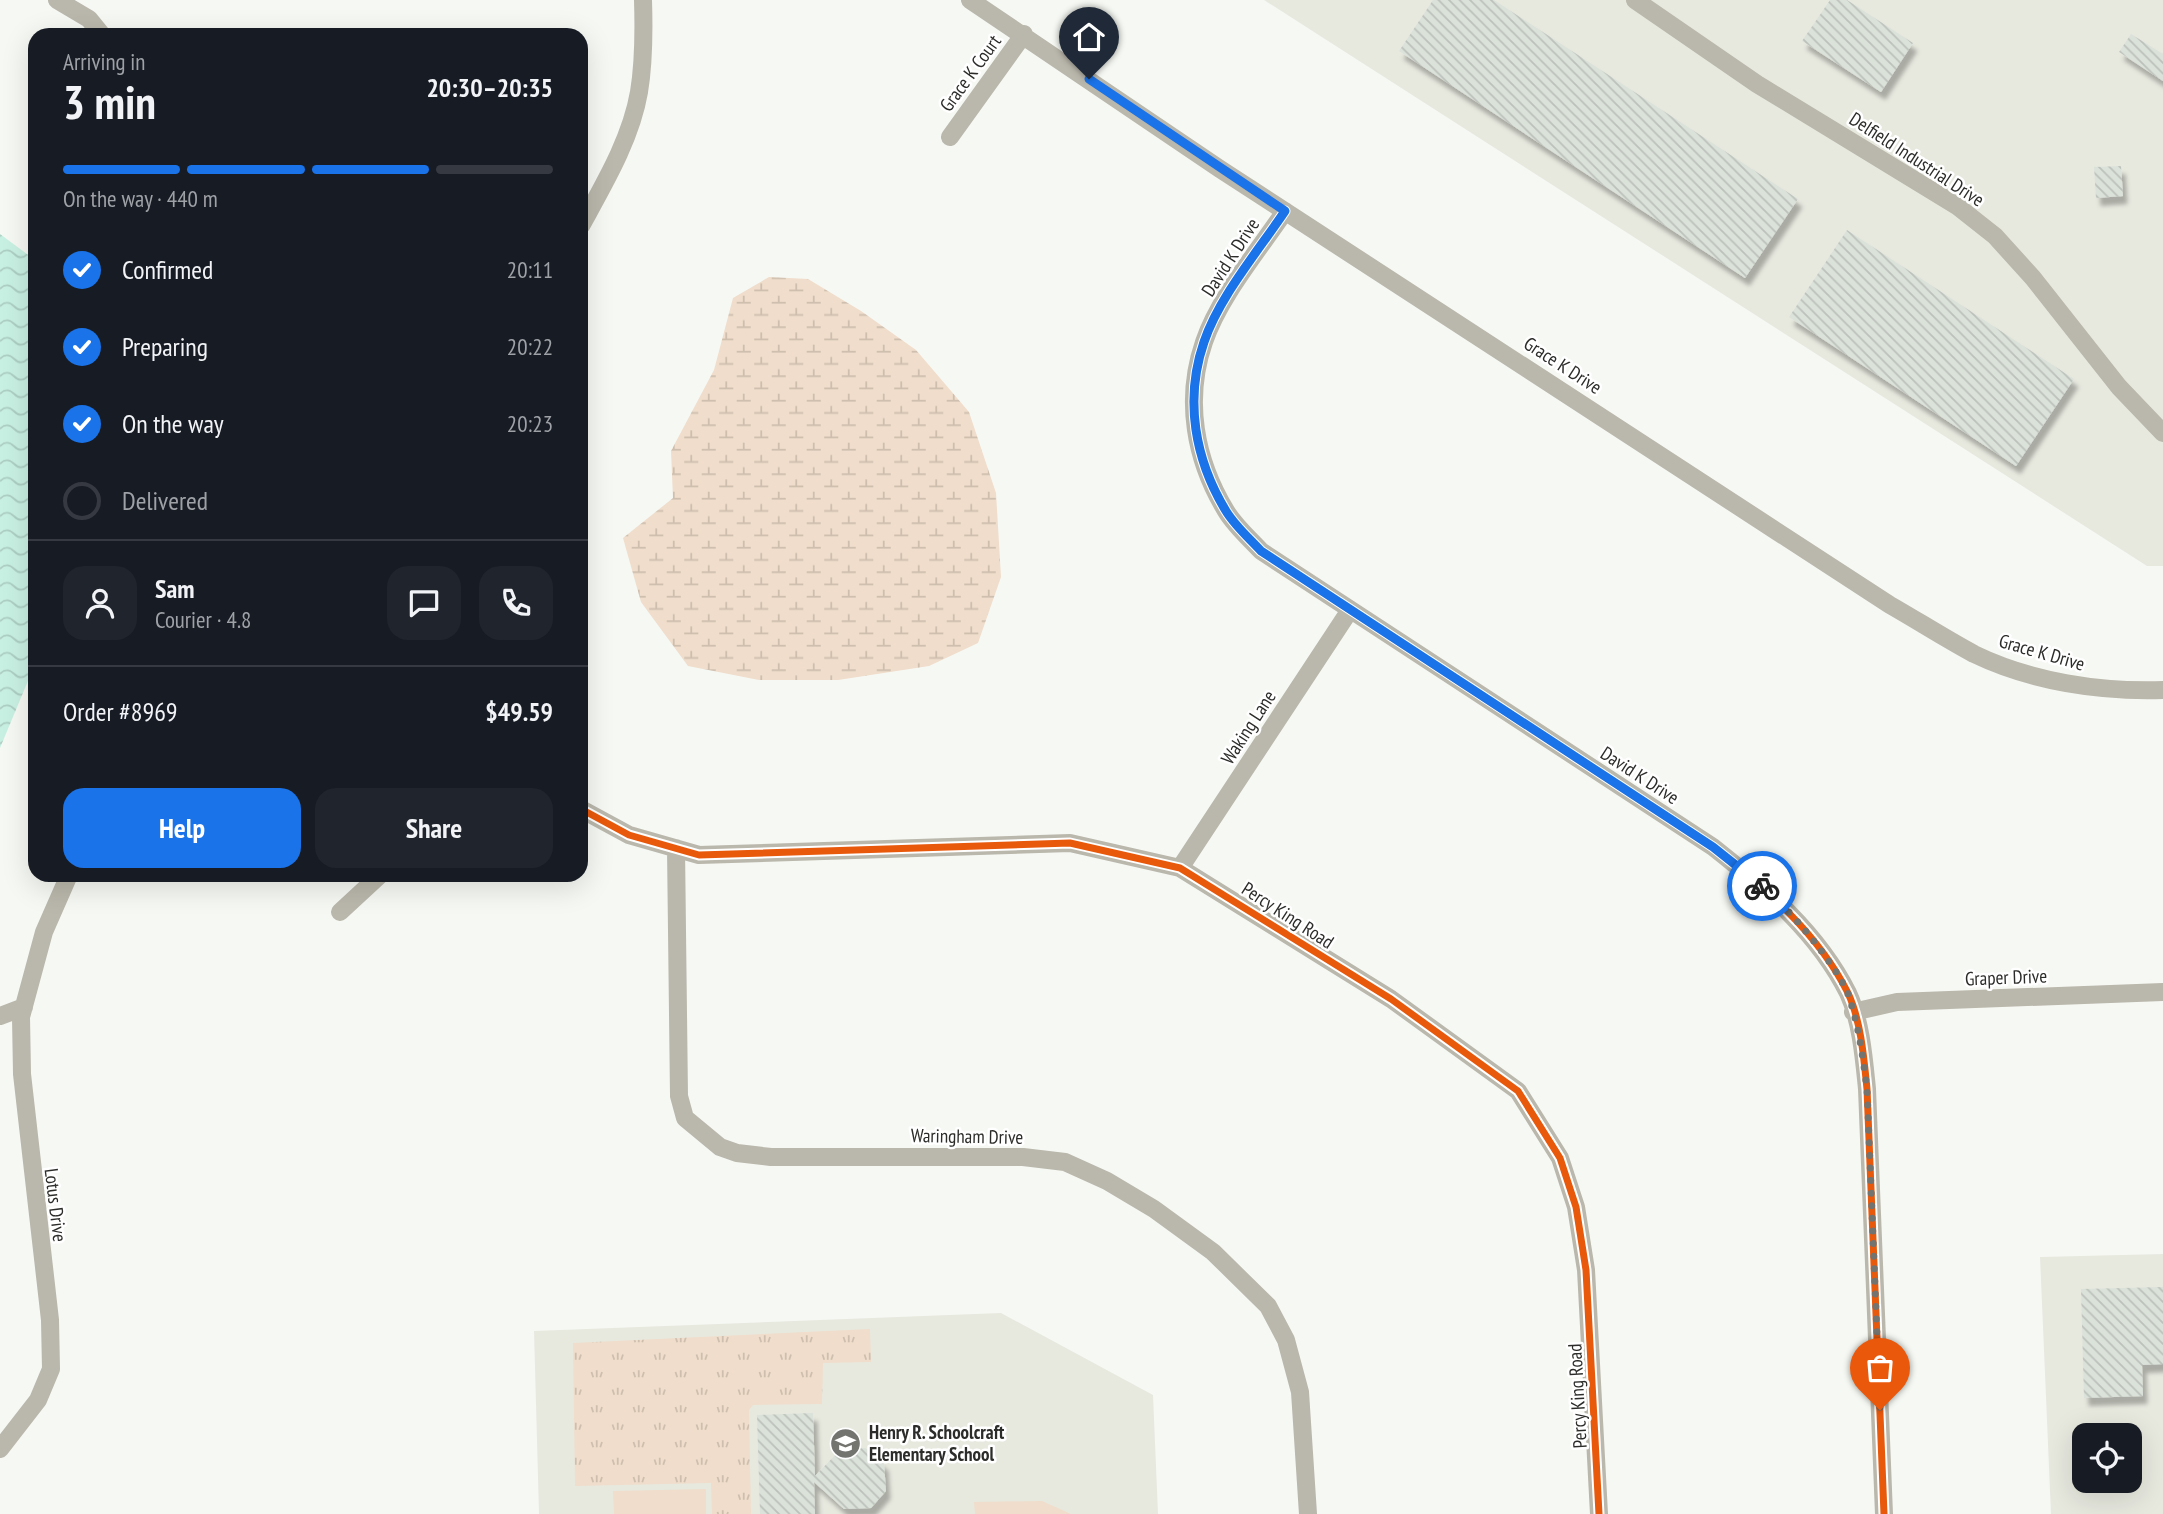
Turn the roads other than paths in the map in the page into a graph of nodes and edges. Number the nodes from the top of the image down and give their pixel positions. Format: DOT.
graph roads {
  1 [pos="57,0"];
  2 [pos="643,0"];
  3 [pos="970,0"];
  4 [pos="1635,0"];
  5 [pos="96,28"];
  6 [pos="1024,34"];
  7 [pos="950,137"];
  8 [pos="1285,211"];
  9 [pos="588,212"];
  10 [pos="2163,433"];
  11 [pos="1350,610"];
  12 [pos="2163,690"];
  13 [pos="588,813"];
  14 [pos="676,848"];
  15 [pos="1180,868"];
  16 [pos="66,882"];
  17 [pos="373,882"];
  18 [pos="341,912"];
  19 [pos="2163,992"];
  20 [pos="24,1007"];
  21 [pos="1853,1012"];
  22 [pos="0,1016"];
  23 [pos="0,1449"];
  24 [pos="1308,1514"];
  25 [pos="1599,1514"];
  26 [pos="1884,1514"];
  1 -- 5 [label="street"];
  2 -- 9 [label="street"];
  3 -- 6 [label="street, Grace K Drive"];
  4 -- 10 [label="street, Delfield Industrial Drive"];
  6 -- 7 [label="street, Grace K Court"];
  6 -- 8 [label="street, Grace K Drive"];
  8 -- 11 [label="street, David K Drive"];
  8 -- 12 [label="street, Grace K Drive"];
  11 -- 15 [label="street, Waking Lane"];
  11 -- 21 [label="street, David K Drive"];
  13 -- 14 [label="street, Percy King Road"];
  14 -- 15 [label="street, Percy King Road"];
  14 -- 24 [label="street, Waringham Drive"];
  15 -- 25 [label="street, Percy King Road"];
  16 -- 20 [label="street, Lotus Drive"];
  17 -- 18 [label="street"];
  19 -- 21 [label="street, Graper Drive"];
  20 -- 22 [label="street"];
  20 -- 23 [label="street, Lotus Drive"];
  21 -- 26 [label="street, David K Drive"];
}
